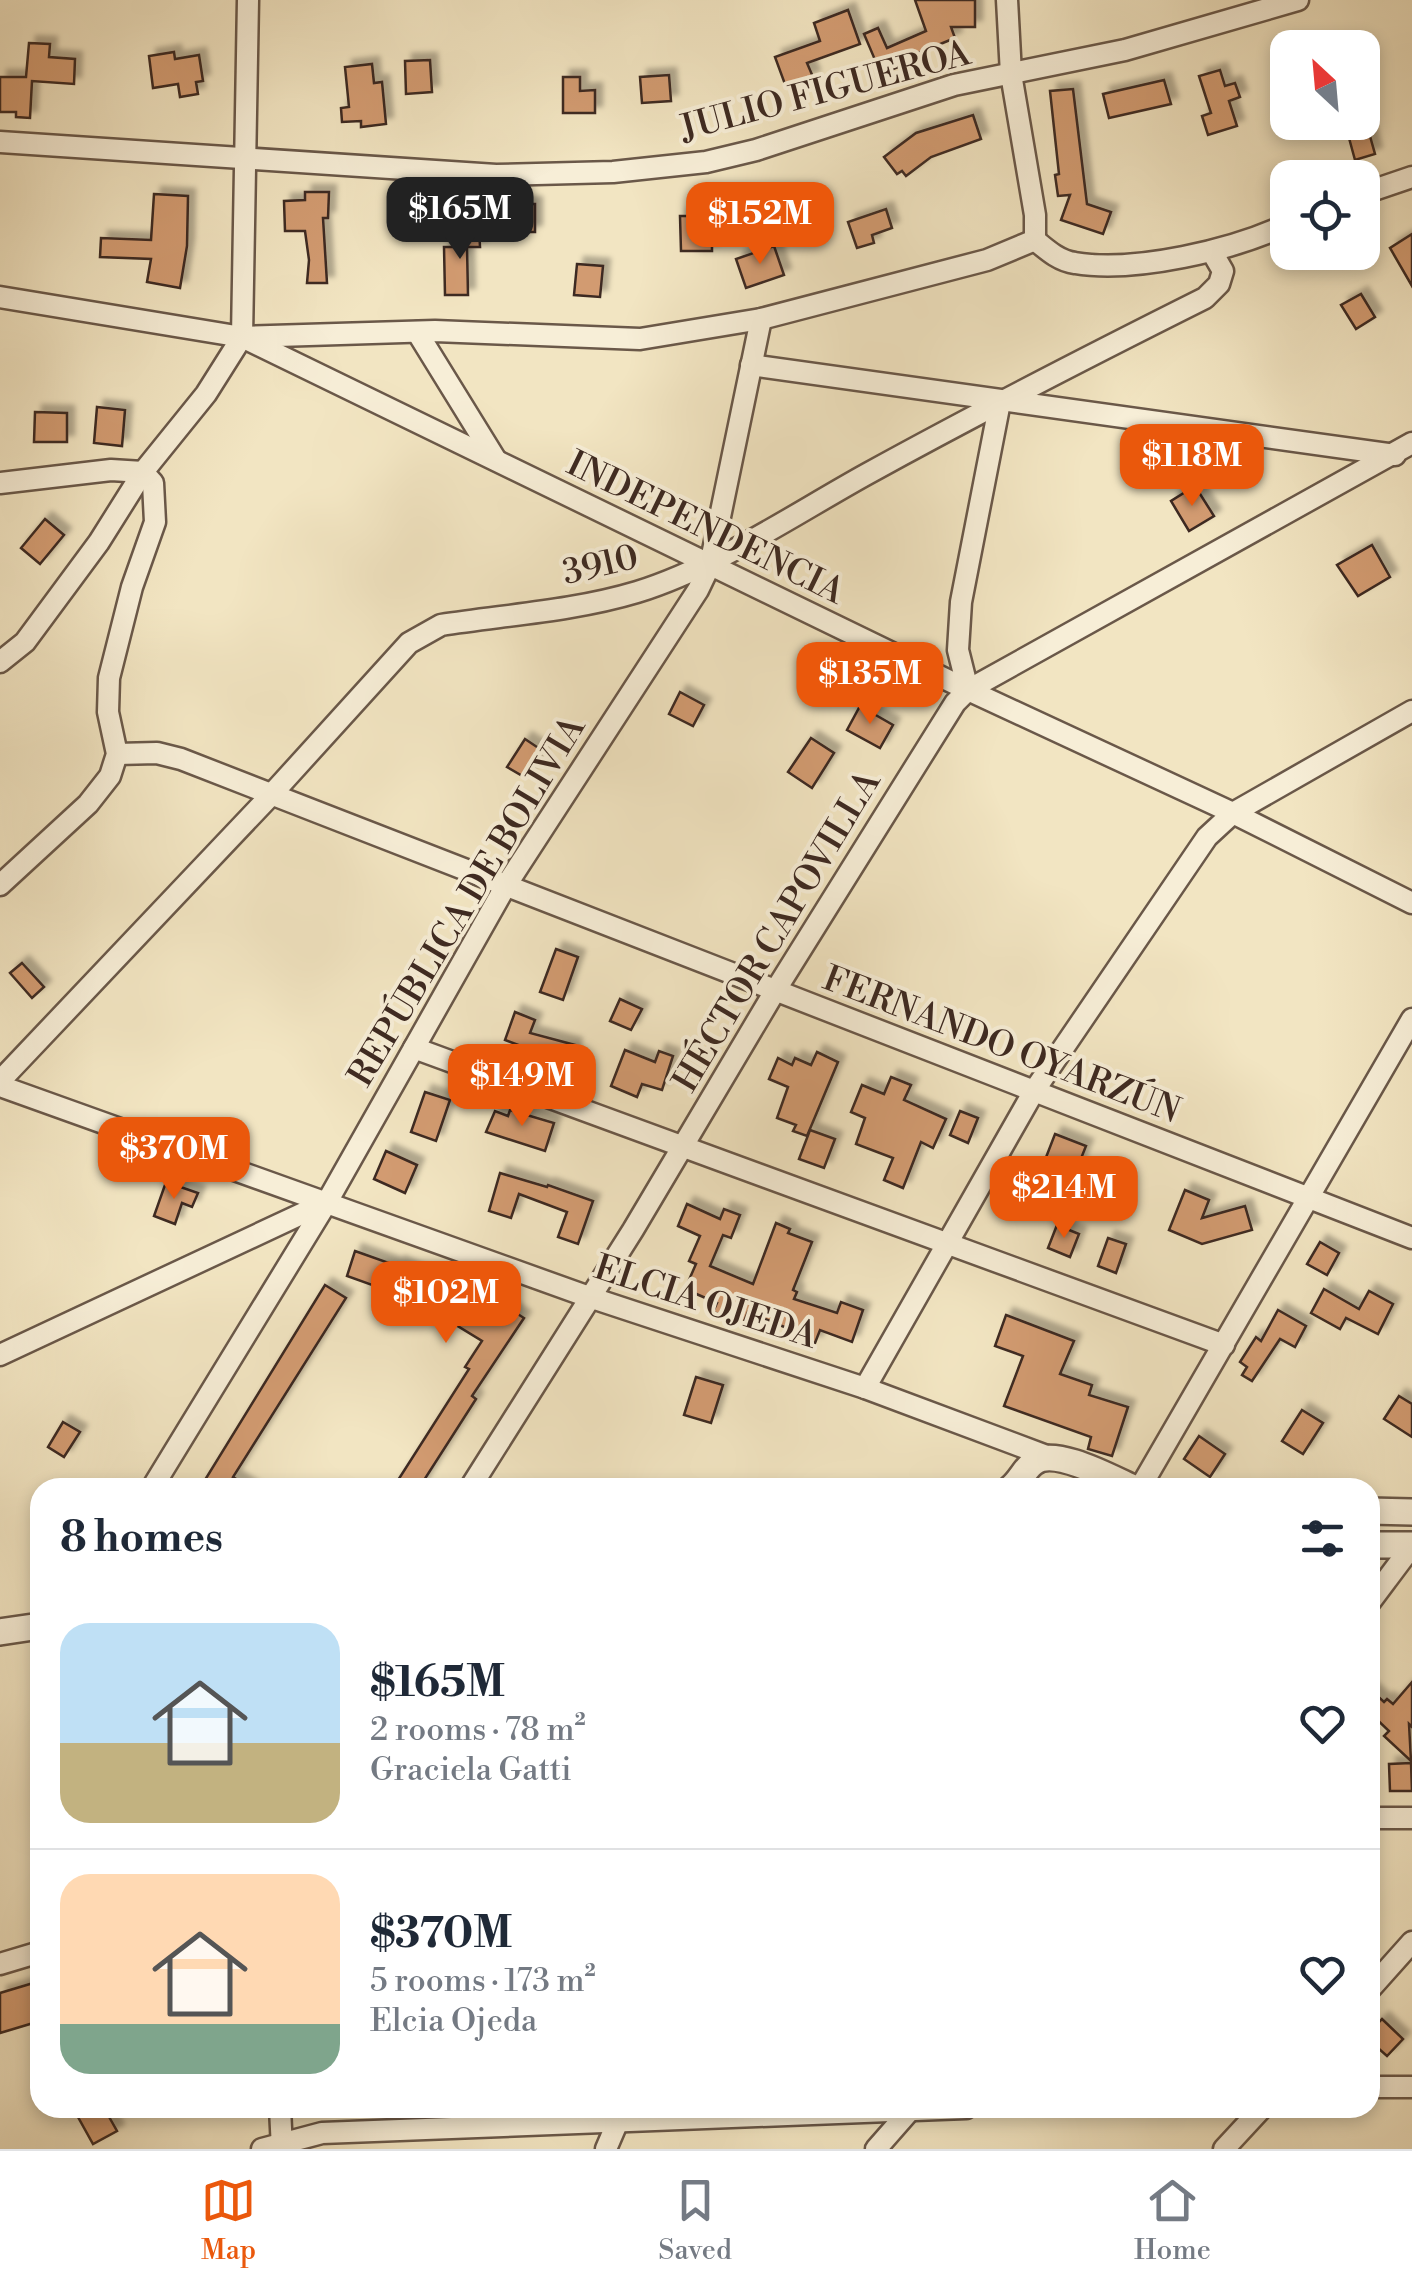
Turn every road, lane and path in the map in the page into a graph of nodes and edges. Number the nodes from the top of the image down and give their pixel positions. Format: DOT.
graph roads {
  1 [pos="248,0"];
  2 [pos="1007,0"];
  3 [pos="1298,0"];
  4 [pos="1010,74"];
  5 [pos="0,142"];
  6 [pos="243,160"];
  7 [pos="1412,177"];
  8 [pos="1380,188"];
  9 [pos="1270,232"];
  10 [pos="1035,240"];
  11 [pos="1212,252"];
  12 [pos="0,297"];
  13 [pos="761,319"];
  14 [pos="417,332"];
  15 [pos="242,337"];
  16 [pos="752,366"];
  17 [pos="1000,402"];
  18 [pos="1412,442"];
  19 [pos="1401,456"];
  20 [pos="497,462"];
  21 [pos="143,472"];
  22 [pos="0,483"];
  23 [pos="710,565"];
  24 [pos="0,662"];
  25 [pos="968,690"];
  26 [pos="1412,712"];
  27 [pos="117,754"];
  28 [pos="270,795"];
  29 [pos="1233,813"];
  30 [pos="0,885"];
  31 [pos="504,887"];
  32 [pos="1412,904"];
  33 [pos="775,991"];
  34 [pos="1412,1019"];
  35 [pos="414,1048"];
  36 [pos="0,1083"];
  37 [pos="1034,1091"];
  38 [pos="683,1146"];
  39 [pos="1307,1198"];
  40 [pos="327,1202"];
  41 [pos="1412,1238"];
  42 [pos="947,1243"];
  43 [pos="589,1297"];
  44 [pos="1224,1345"];
  45 [pos="0,1356"];
  46 [pos="865,1388"];
  47 [pos="996,1436"];
  48 [pos="1052,1458"];
  49 [pos="158,1478"];
  50 [pos="476,1478"];
  51 [pos="1017,1478"];
  52 [pos="1023,1478"];
  53 [pos="1111,1478"];
  54 [pos="1142,1478"];
  55 [pos="1380,1511"];
  56 [pos="1412,1512"];
  57 [pos="1380,1545"];
  58 [pos="1412,1545"];
  59 [pos="1380,1588"];
  60 [pos="30,1628"];
  61 [pos="0,1632"];
  62 [pos="1380,1818"];
  63 [pos="1412,1818"];
  64 [pos="1412,1942"];
  65 [pos="30,1955"];
  66 [pos="0,1964"];
  67 [pos="1380,1978"];
  68 [pos="1380,2087"];
  69 [pos="1412,2087"];
  70 [pos="279,2118"];
  71 [pos="558,2118"];
  72 [pos="619,2118"];
  73 [pos="903,2118"];
  74 [pos="1253,2118"];
  75 [pos="275,2146"];
  76 [pos="606,2149"];
  77 [pos="876,2149"];
  78 [pos="1224,2149"];
  1 -- 6 [label="street"];
  2 -- 4 [label="street"];
  3 -- 4 [label="street, JULIO FIGUEROA"];
  4 -- 6 [label="street, JULIO FIGUEROA"];
  4 -- 10 [label="street"];
  5 -- 6 [label="street, JULIO FIGUEROA"];
  6 -- 15 [label="street"];
  7 -- 8 [label="street"];
  9 -- 11 [label="street"];
  10 -- 11 [label="street"];
  10 -- 13 [label="street"];
  11 -- 17 [label="street, 3910"];
  12 -- 15 [label="street"];
  13 -- 14 [label="street"];
  13 -- 16 [label="street, REPÚBLICA DE BOLIVIA"];
  14 -- 15 [label="street"];
  14 -- 20 [label="street"];
  15 -- 20 [label="street, INDEPENDENCIA"];
  15 -- 21 [label="street"];
  16 -- 17 [label="street"];
  16 -- 23 [label="street, REPÚBLICA DE BOLIVIA"];
  17 -- 19 [label="street"];
  17 -- 23 [label="street, 3910"];
  17 -- 25 [label="street"];
  18 -- 19 [label="street, HÉCTOR CAPOVILLA"];
  19 -- 25 [label="street, HÉCTOR CAPOVILLA"];
  20 -- 23 [label="street, INDEPENDENCIA"];
  21 -- 22 [label="street"];
  21 -- 24 [label="street"];
  21 -- 27 [label="street"];
  23 -- 25 [label="street, INDEPENDENCIA"];
  23 -- 28 [label="street, 3910"];
  23 -- 31 [label="street, REPÚBLICA DE BOLIVIA"];
  25 -- 29 [label="street, INDEPENDENCIA"];
  25 -- 33 [label="street, HÉCTOR CAPOVILLA"];
  26 -- 29 [label="street"];
  27 -- 28 [label="street, FERNANDO OYARZÚN"];
  27 -- 30 [label="street"];
  28 -- 31 [label="street, FERNANDO OYARZÚN"];
  28 -- 36 [label="street, 3910"];
  29 -- 32 [label="street, INDEPENDENCIA"];
  29 -- 37 [label="street"];
  31 -- 33 [label="street, FERNANDO OYARZÚN"];
  31 -- 35 [label="street, REPÚBLICA DE BOLIVIA"];
  33 -- 37 [label="street, FERNANDO OYARZÚN"];
  33 -- 38 [label="street, HÉCTOR CAPOVILLA"];
  34 -- 39 [label="street"];
  35 -- 38 [label="street"];
  35 -- 40 [label="street, REPÚBLICA DE BOLIVIA"];
  36 -- 40 [label="street, ELCIA OJEDA"];
  37 -- 39 [label="street, FERNANDO OYARZÚN"];
  37 -- 42 [label="street"];
  38 -- 42 [label="street"];
  38 -- 43 [label="street, HÉCTOR CAPOVILLA"];
  39 -- 41 [label="street, FERNANDO OYARZÚN"];
  39 -- 44 [label="street"];
  40 -- 43 [label="street, ELCIA OJEDA"];
  40 -- 45 [label="street"];
  40 -- 49 [label="street, REPÚBLICA DE BOLIVIA"];
  42 -- 44 [label="street"];
  42 -- 46 [label="street"];
  43 -- 46 [label="street, ELCIA OJEDA"];
  43 -- 50 [label="street, HÉCTOR CAPOVILLA"];
  44 -- 54 [label="street"];
  46 -- 47 [label="street, ELCIA OJEDA"];
  47 -- 48 [label="street, ELCIA OJEDA"];
  47 -- 51 [label="street"];
  48 -- 52 [label="street"];
  48 -- 53 [label="street"];
  55 -- 56 [label="street"];
  57 -- 58 [label="street"];
  58 -- 59 [label="street"];
  60 -- 61 [label="street"];
  62 -- 63 [label="street"];
  64 -- 67 [label="street"];
  65 -- 66 [label="street"];
  68 -- 69 [label="street"];
  70 -- 75 [label="street"];
  71 -- 75 [label="street"];
  72 -- 76 [label="street"];
  73 -- 77 [label="street"];
  74 -- 78 [label="street"];
}
